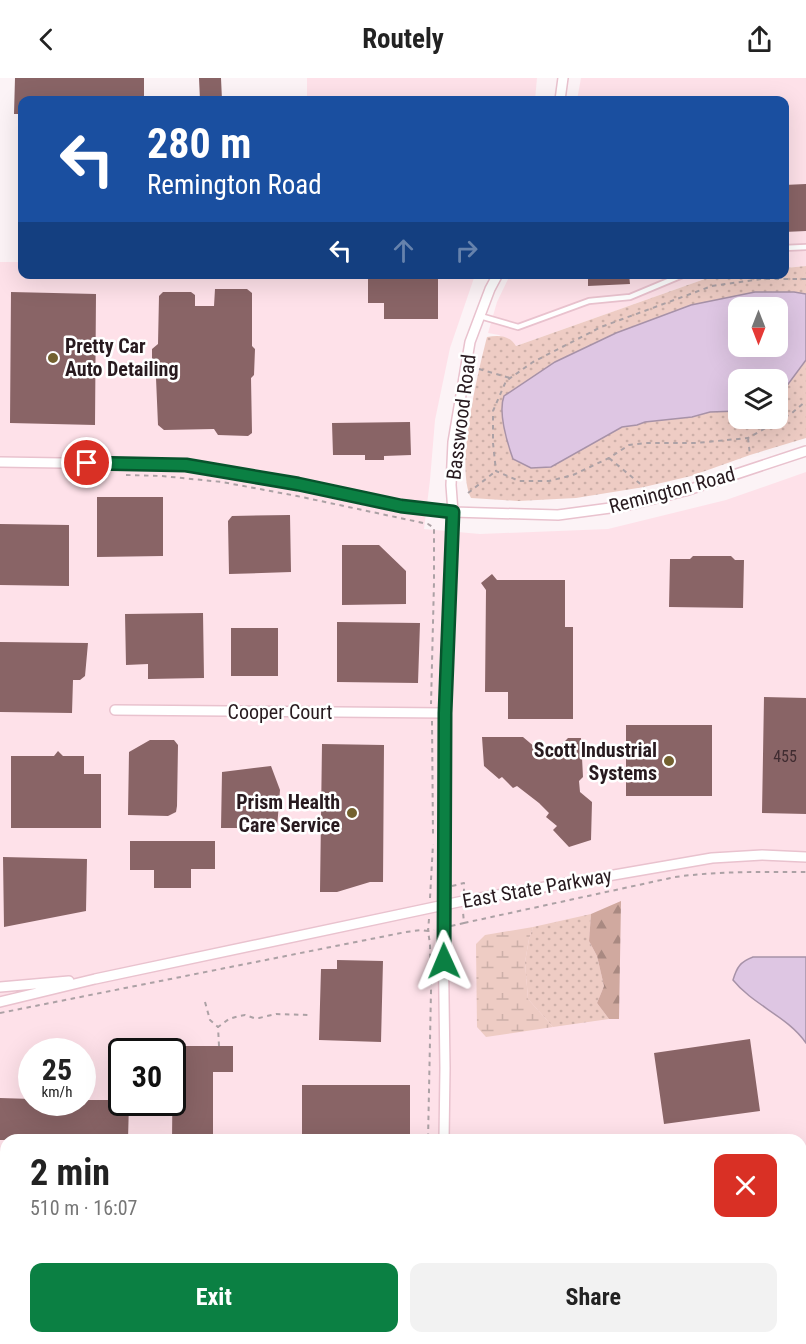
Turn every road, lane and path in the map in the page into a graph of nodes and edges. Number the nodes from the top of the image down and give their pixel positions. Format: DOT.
graph roads {
  1 [pos="564,78"];
  2 [pos="561,96"];
  3 [pos="806,247"];
  4 [pos="789,248"];
  5 [pos="495,279"];
  6 [pos="673,279"];
  7 [pos="806,279"];
  8 [pos="480,316"];
  9 [pos="479,369"];
  10 [pos="510,378"];
  11 [pos="806,401"];
  12 [pos="748,438"];
  13 [pos="806,451"];
  14 [pos="750,455"];
  15 [pos="609,458"];
  16 [pos="0,462"];
  17 [pos="496,471"];
  18 [pos="119,475"];
  19 [pos="644,487"];
  20 [pos="468,493"];
  21 [pos="453,512"];
  22 [pos="434,528"];
  23 [pos="115,710"];
  24 [pos="445,713"];
  25 [pos="806,857"];
  26 [pos="806,872"];
  27 [pos="443,905"];
  28 [pos="464,923"];
  29 [pos="95,979"];
  30 [pos="0,987"];
  31 [pos="0,1002"];
  32 [pos="205,1002"];
  33 [pos="0,1013"];
  34 [pos="311,1015"];
  35 [pos="218,1027"];
  36 [pos="219,1046"];
  37 [pos="428,1134"];
  38 [pos="444,1134"];
  1 -- 2 [label="street"];
  3 -- 4 [label="lane"];
  5 -- 8 [label="street, Basswood Road"];
  6 -- 8 [label="lane"];
  7 -- 10 [label="path"];
  8 -- 21 [label="street, Basswood Road"];
  9 -- 10 [label="path"];
  10 -- 17 [label="path"];
  11 -- 12 [label="path"];
  12 -- 14 [label="path"];
  12 -- 15 [label="path"];
  13 -- 21 [label="street, Remington Road"];
  15 -- 17 [label="path"];
  15 -- 19 [label="path"];
  16 -- 21 [label="street, Remington Road"];
  17 -- 20 [label="path"];
  18 -- 22 [label="path"];
  21 -- 24 [label="street, Basswood Road"];
  23 -- 24 [label="street, Cooper Court"];
  24 -- 27 [label="street, Basswood Road"];
  25 -- 27 [label="street, East State Parkway"];
  26 -- 28 [label="path"];
  27 -- 29 [label="street, East State Parkway"];
  27 -- 38 [label="street, Basswood Road"];
  29 -- 30 [label="street, East State Parkway"];
  29 -- 31 [label="street, East State Parkway"];
  32 -- 35 [label="path"];
  33 -- 37 [label="path"];
  34 -- 35 [label="path"];
  35 -- 36 [label="path"];
}
